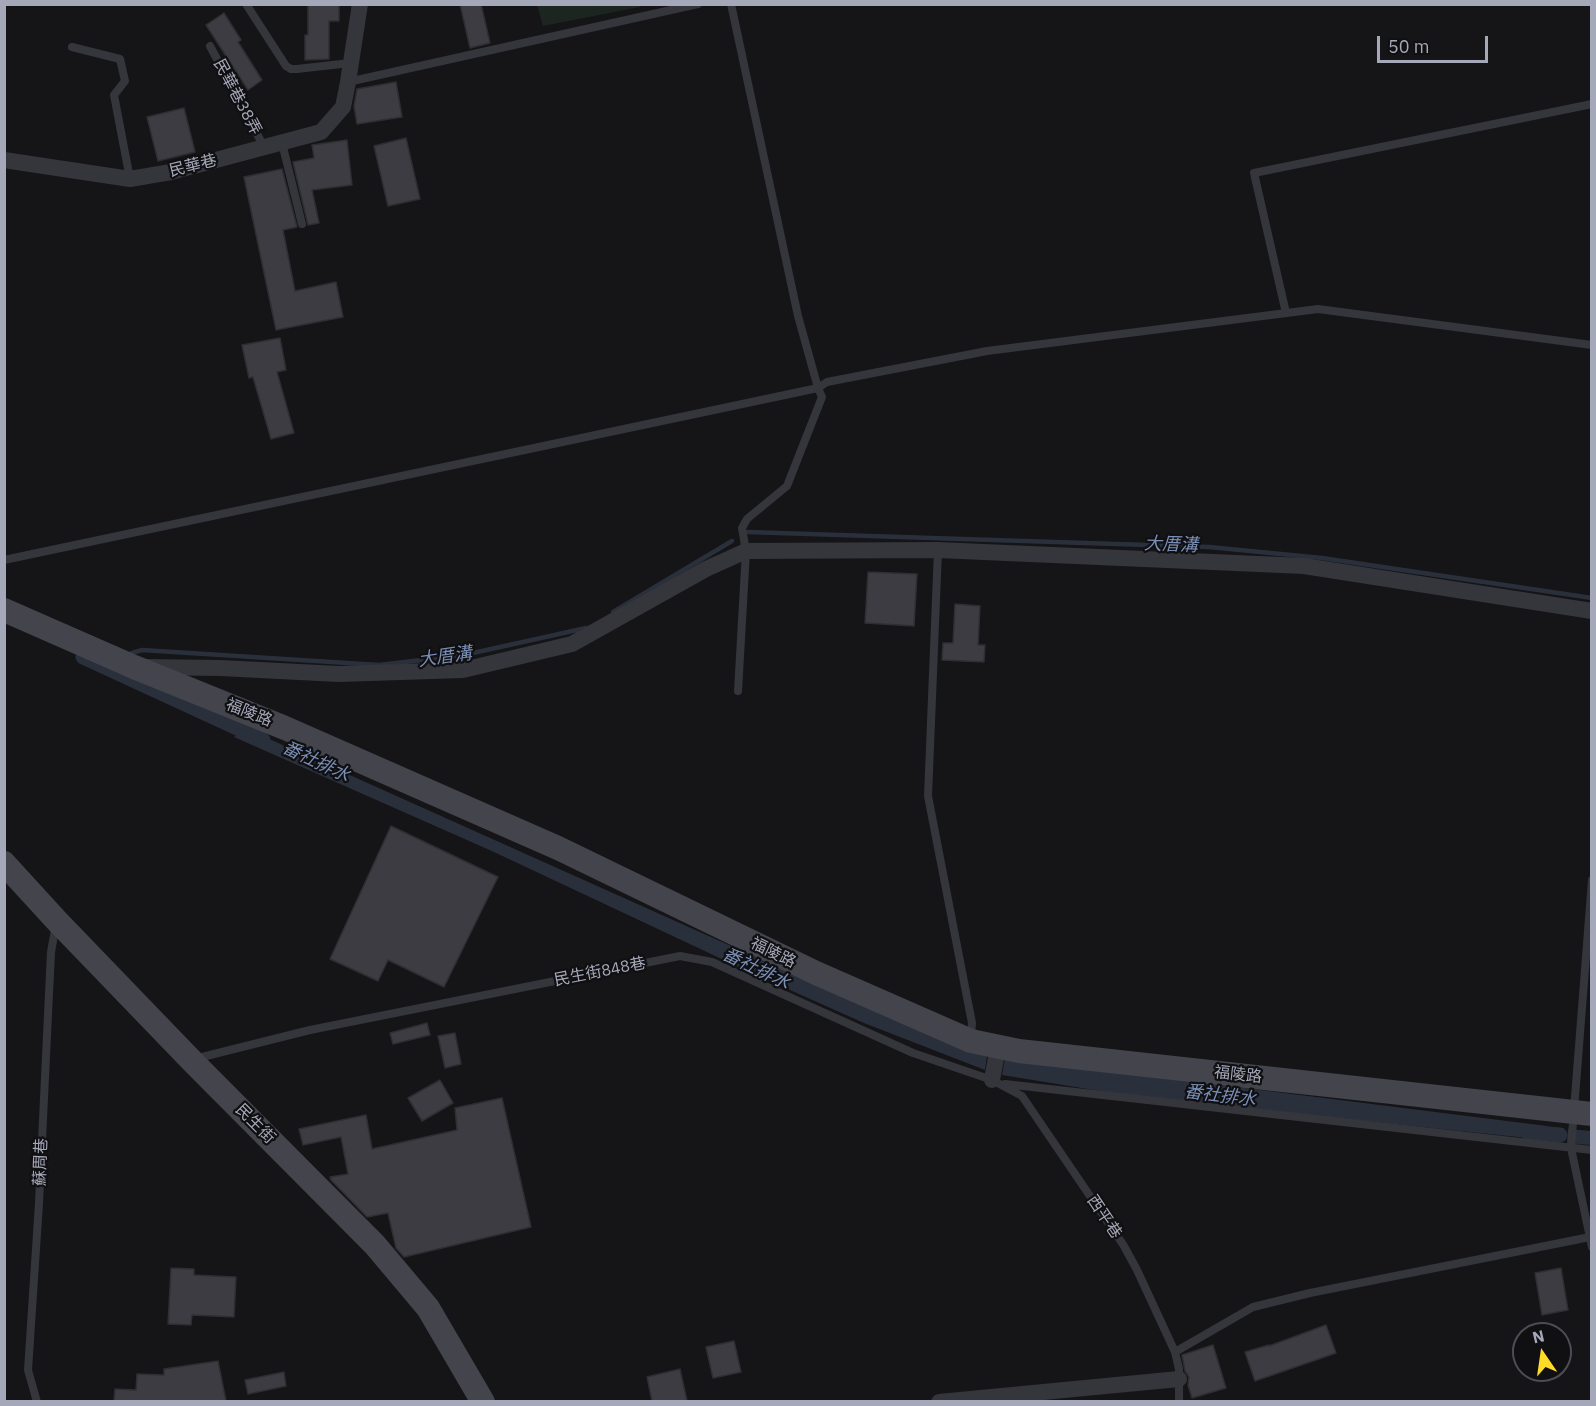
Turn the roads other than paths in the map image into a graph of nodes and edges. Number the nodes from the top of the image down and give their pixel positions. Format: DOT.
graph roads {
  1 [pos="246,4"];
  2 [pos="360,4"];
  3 [pos="698,4"];
  4 [pos="731,4"];
  5 [pos="210,46"];
  6 [pos="72,47"];
  7 [pos="351,63"];
  8 [pos="348,82"];
  9 [pos="1592,105"];
  10 [pos="282,142"];
  11 [pos="264,147"];
  12 [pos="4,160"];
  13 [pos="130,179"];
  14 [pos="302,224"];
  15 [pos="1286,313"];
  16 [pos="1592,345"];
  17 [pos="818,388"];
  18 [pos="746,550"];
  19 [pos="938,550"];
  20 [pos="4,560"];
  21 [pos="4,610"];
  22 [pos="1592,611"];
  23 [pos="134,666"];
  24 [pos="738,692"];
  25 [pos="4,863"];
  26 [pos="1592,880"];
  27 [pos="57,921"];
  28 [pos="971,1041"];
  29 [pos="998,1047"];
  30 [pos="191,1060"];
  31 [pos="995,1081"];
  32 [pos="1583,1113"];
  33 [pos="1571,1148"];
  34 [pos="1592,1150"];
  35 [pos="1591,1242"];
  36 [pos="1175,1352"];
  37 [pos="1179,1379"];
  38 [pos="37,1401"];
  39 [pos="483,1401"];
  40 [pos="939,1401"];
  41 [pos="1179,1401"];
  1 -- 7 [label="lane"];
  2 -- 7 [label="street, 民華巷"];
  3 -- 8 [label="lane"];
  4 -- 17 [label="lane"];
  5 -- 11 [label="lane, 民華巷38弄"];
  6 -- 13 [label="lane"];
  7 -- 8 [label="street, 民華巷"];
  8 -- 10 [label="street, 民華巷"];
  9 -- 15 [label="lane"];
  10 -- 11 [label="street, 民華巷"];
  10 -- 14 [label="lane"];
  11 -- 13 [label="street, 民華巷"];
  12 -- 13 [label="street, 民華巷"];
  15 -- 16 [label="lane"];
  15 -- 17 [label="lane"];
  17 -- 18 [label="lane"];
  17 -- 20 [label="lane"];
  18 -- 19 [label="street"];
  18 -- 23 [label="street"];
  18 -- 24 [label="lane"];
  19 -- 22 [label="street"];
  19 -- 28 [label="lane"];
  21 -- 23 [label="street, 福陵路"];
  23 -- 28 [label="street, 福陵路"];
  25 -- 27 [label="street, 民生街"];
  26 -- 32 [label="lane"];
  27 -- 30 [label="street, 民生街"];
  27 -- 38 [label="lane, 蘇周巷"];
  28 -- 29 [label="street, 福陵路"];
  29 -- 31 [label="street"];
  29 -- 32 [label="street, 福陵路"];
  30 -- 31 [label="lane, 民生街848巷"];
  30 -- 39 [label="street, 民生街"];
  31 -- 33 [label="lane"];
  31 -- 36 [label="lane, 西平巷"];
  32 -- 33 [label="lane"];
  33 -- 34 [label="lane"];
  33 -- 35 [label="lane"];
  35 -- 36 [label="lane"];
  36 -- 37 [label="lane, 西平巷"];
  37 -- 40 [label="street"];
  37 -- 41 [label="lane, 西平巷"];
}
